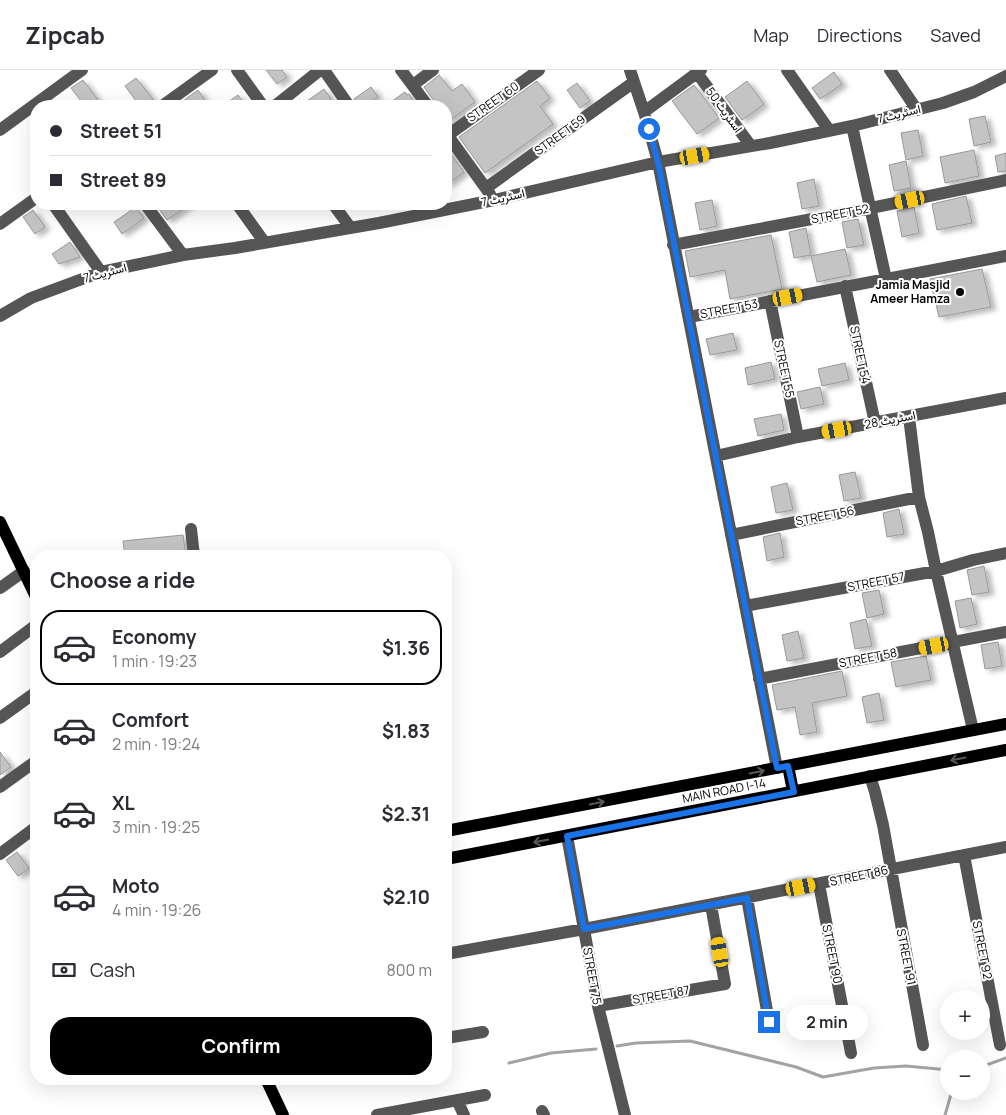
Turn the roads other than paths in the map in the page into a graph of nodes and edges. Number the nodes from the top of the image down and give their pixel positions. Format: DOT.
graph roads {
  1 [pos="82,70"];
  2 [pos="212,70"];
  3 [pos="238,70"];
  4 [pos="322,70"];
  5 [pos="401,70"];
  6 [pos="433,70"];
  7 [pos="539,70"];
  8 [pos="630,70"];
  9 [pos="787,70"];
  10 [pos="890,70"];
  11 [pos="699,72"];
  12 [pos="1004,75"];
  13 [pos="634,82"];
  14 [pos="413,85"];
  15 [pos="41,100"];
  16 [pos="173,100"];
  17 [pos="259,100"];
  18 [pos="283,100"];
  19 [pos="345,100"];
  20 [pos="424,100"];
  21 [pos="30,108"];
  22 [pos="917,110"];
  23 [pos="644,112"];
  24 [pos="852,126"];
  25 [pos="0,130"];
  26 [pos="829,130"];
  27 [pos="452,131"];
  28 [pos="452,141"];
  29 [pos="751,146"];
  30 [pos="658,162"];
  31 [pos="1006,180"];
  32 [pos="486,188"];
  33 [pos="494,200"];
  34 [pos="30,202"];
  35 [pos="452,205"];
  36 [pos="872,208"];
  37 [pos="57,210"];
  38 [pos="149,210"];
  39 [pos="240,210"];
  40 [pos="337,210"];
  41 [pos="418,210"];
  42 [pos="0,224"];
  43 [pos="350,227"];
  44 [pos="265,243"];
  45 [pos="673,245"];
  46 [pos="183,255"];
  47 [pos="1006,256"];
  48 [pos="101,272"];
  49 [pos="886,279"];
  50 [pos="845,286"];
  51 [pos="770,301"];
  52 [pos="0,316"];
  53 [pos="689,318"];
  54 [pos="1006,398"];
  55 [pos="909,417"];
  56 [pos="875,423"];
  57 [pos="798,437"];
  58 [pos="716,456"];
  59 [pos="918,497"];
  60 [pos="0,522"];
  61 [pos="191,530"];
  62 [pos="731,535"];
  63 [pos="193,550"];
  64 [pos="1006,553"];
  65 [pos="24,571"];
  66 [pos="936,571"];
  67 [pos="30,584"];
  68 [pos="0,588"];
  69 [pos="745,606"];
  70 [pos="30,630"];
  71 [pos="1006,632"];
  72 [pos="953,642"];
  73 [pos="0,652"];
  74 [pos="760,679"];
  75 [pos="30,696"];
  76 [pos="0,718"];
  77 [pos="1006,724"];
  78 [pos="973,730"];
  79 [pos="1006,750"];
  80 [pos="30,765"];
  81 [pos="783,767"];
  82 [pos="870,776"];
  83 [pos="0,788"];
  84 [pos="794,792"];
  85 [pos="452,831"];
  86 [pos="30,832"];
  87 [pos="567,836"];
  88 [pos="1006,847"];
  89 [pos="0,854"];
  90 [pos="964,855"];
  91 [pos="452,858"];
  92 [pos="890,869"];
  93 [pos="819,884"];
  94 [pos="747,898"];
  95 [pos="711,905"];
  96 [pos="584,929"];
  97 [pos="452,953"];
  98 [pos="598,1006"];
  99 [pos="769,1022"];
  100 [pos="483,1032"];
  101 [pos="452,1037"];
  102 [pos="923,1045"];
  103 [pos="1000,1045"];
  104 [pos="850,1053"];
  105 [pos="269,1085"];
  106 [pos="485,1095"];
  107 [pos="457,1100"];
  108 [pos="284,1115"];
  109 [pos="382,1115"];
  110 [pos="464,1115"];
  111 [pos="625,1115"];
  1 -- 15 [label="street"];
  2 -- 16 [label="street"];
  3 -- 17 [label="street"];
  4 -- 18 [label="street"];
  4 -- 19 [label="street"];
  5 -- 14 [label="street"];
  6 -- 14 [label="street"];
  7 -- 27 [label="street, STREET 60"];
  8 -- 13 [label="street"];
  9 -- 26 [label="street"];
  10 -- 22 [label="street"];
  11 -- 23 [label="street"];
  11 -- 29 [label="street, اسٹریٹ 50"];
  12 -- 22 [label="street, اسٹریٹ 7"];
  13 -- 23 [label="street"];
  13 -- 32 [label="street, STREET 59"];
  14 -- 20 [label="street"];
  21 -- 25 [label="street"];
  22 -- 24 [label="street, اسٹریٹ 7"];
  23 -- 30 [label="street"];
  24 -- 26 [label="street, اسٹریٹ 7"];
  24 -- 36 [label="street"];
  26 -- 29 [label="street, اسٹریٹ 7"];
  28 -- 32 [label="street"];
  29 -- 30 [label="street, اسٹریٹ 7"];
  30 -- 33 [label="street, اسٹریٹ 7"];
  30 -- 45 [label="street"];
  31 -- 36 [label="street, STREET 52"];
  32 -- 33 [label="street"];
  33 -- 35 [label="street, اسٹریٹ 7"];
  34 -- 42 [label="street"];
  36 -- 45 [label="street, STREET 52"];
  36 -- 49 [label="street"];
  37 -- 48 [label="street"];
  38 -- 46 [label="street"];
  39 -- 44 [label="street"];
  40 -- 43 [label="street"];
  41 -- 43 [label="street, اسٹریٹ 7"];
  43 -- 44 [label="street, اسٹریٹ 7"];
  44 -- 46 [label="street, اسٹریٹ 7"];
  45 -- 53 [label="street"];
  46 -- 48 [label="street, اسٹریٹ 7"];
  47 -- 49 [label="street, STREET 53"];
  48 -- 52 [label="street, اسٹریٹ 7"];
  49 -- 50 [label="street, STREET 53"];
  50 -- 51 [label="street, STREET 53"];
  50 -- 56 [label="street, STREET 54"];
  51 -- 53 [label="street, STREET 53"];
  51 -- 57 [label="street, STREET 55"];
  53 -- 58 [label="street"];
  54 -- 55 [label="street, اسٹریٹ 28"];
  55 -- 56 [label="street, اسٹریٹ 28"];
  55 -- 59 [label="street"];
  56 -- 57 [label="street, اسٹریٹ 28"];
  57 -- 58 [label="street, اسٹریٹ 28"];
  58 -- 62 [label="street"];
  59 -- 62 [label="street, STREET 56"];
  59 -- 66 [label="street"];
  60 -- 65 [label="main road"];
  61 -- 63 [label="street"];
  62 -- 69 [label="street"];
  64 -- 66 [label="street, STREET 57"];
  65 -- 67 [label="main road"];
  65 -- 68 [label="street"];
  66 -- 69 [label="street, STREET 57"];
  66 -- 72 [label="street"];
  69 -- 74 [label="street"];
  70 -- 73 [label="street"];
  71 -- 72 [label="street, STREET 58"];
  72 -- 74 [label="street, STREET 58"];
  72 -- 78 [label="street"];
  74 -- 81 [label="street"];
  75 -- 76 [label="street"];
  77 -- 78 [label="main road, MAIN ROAD I-14"];
  78 -- 81 [label="main road, MAIN ROAD I-14"];
  79 -- 82 [label="main road, MAIN ROAD I-14, one-way"];
  80 -- 83 [label="street"];
  81 -- 84 [label="main road"];
  85 -- 81 [label="main road, MAIN ROAD I-14, one-way"];
  82 -- 84 [label="main road, MAIN ROAD I-14"];
  82 -- 92 [label="street, STREET 91"];
  84 -- 87 [label="main road, MAIN ROAD I-14"];
  86 -- 89 [label="street"];
  87 -- 91 [label="main road, MAIN ROAD I-14, one-way"];
  87 -- 96 [label="street, STREET 75"];
  88 -- 90 [label="street, STREET 86"];
  90 -- 92 [label="street, STREET 86"];
  90 -- 103 [label="street, STREET 92"];
  92 -- 93 [label="street, STREET 86"];
  92 -- 102 [label="street, STREET 91"];
  93 -- 94 [label="street, STREET 86"];
  93 -- 104 [label="street, STREET 90"];
  94 -- 95 [label="street, STREET 86"];
  94 -- 99 [label="street"];
  95 -- 96 [label="street, STREET 86"];
  95 -- 98 [label="street, STREET 87"];
  96 -- 97 [label="street, STREET 86"];
  96 -- 98 [label="street, STREET 75"];
  98 -- 111 [label="street, STREET 75"];
  100 -- 101 [label="street"];
  105 -- 108 [label="main road"];
  106 -- 107 [label="street"];
  107 -- 109 [label="street"];
  107 -- 110 [label="street"];
}
